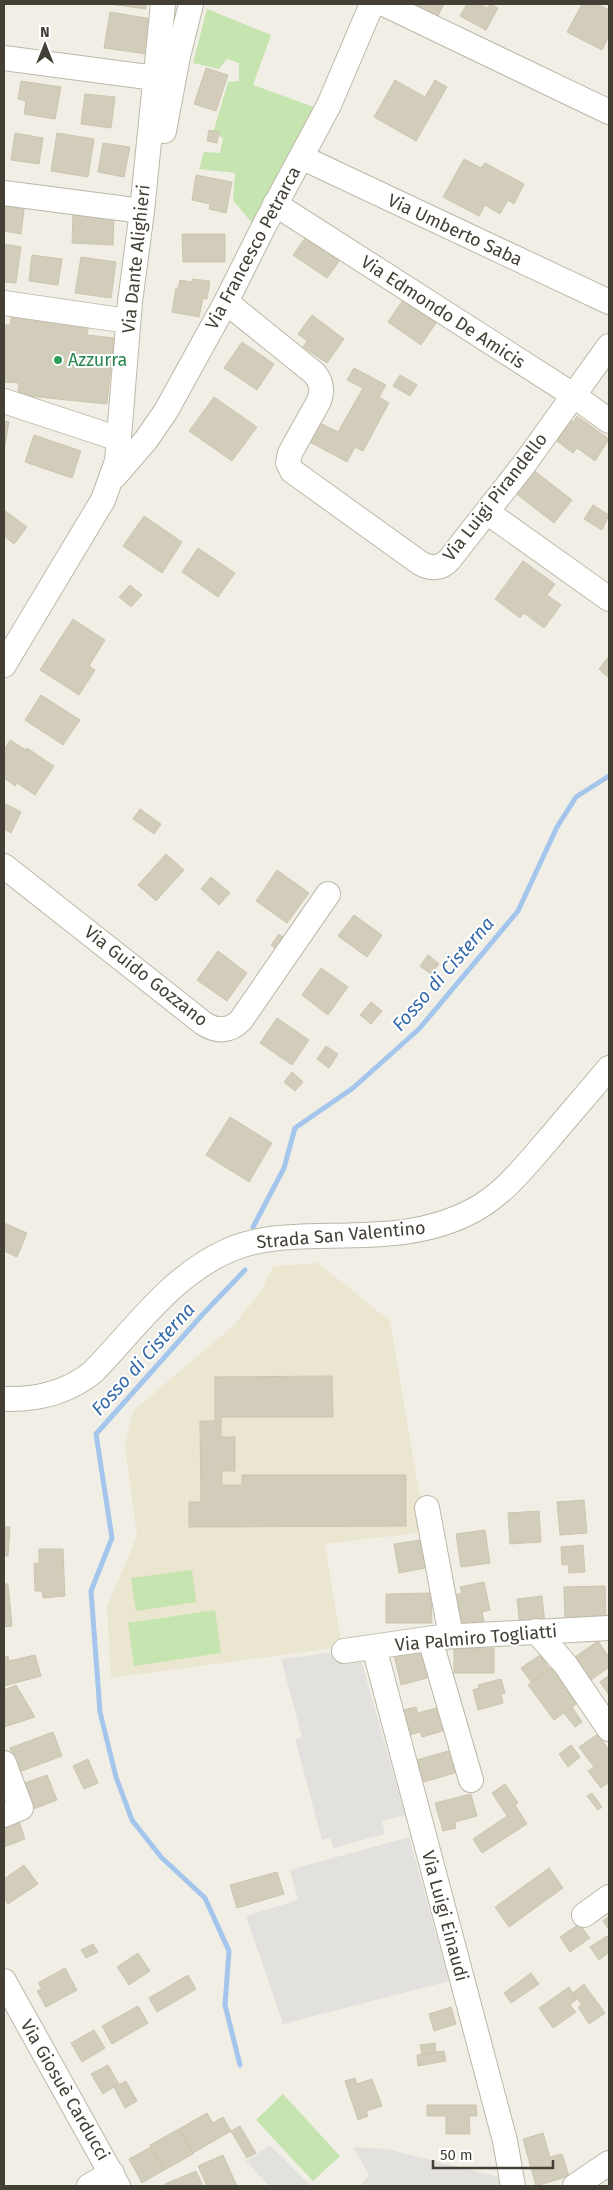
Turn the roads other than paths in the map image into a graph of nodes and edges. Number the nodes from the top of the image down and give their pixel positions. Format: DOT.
graph roads {
  1 [pos="163,4"];
  2 [pos="191,4"];
  3 [pos="372,4"];
  4 [pos="384,4"];
  5 [pos="4,58"];
  6 [pos="155,78"];
  7 [pos="609,112"];
  8 [pos="301,157"];
  9 [pos="4,193"];
  10 [pos="275,204"];
  11 [pos="142,211"];
  12 [pos="226,302"];
  13 [pos="609,302"];
  14 [pos="4,303"];
  15 [pos="128,321"];
  16 [pos="609,346"];
  17 [pos="573,396"];
  18 [pos="4,401"];
  19 [pos="609,421"];
  20 [pos="119,444"];
  21 [pos="112,480"];
  22 [pos="487,512"];
  23 [pos="609,599"];
  24 [pos="4,665"];
  25 [pos="4,866"];
  26 [pos="328,894"];
  27 [pos="609,1068"];
  28 [pos="4,1400"];
  29 [pos="426,1508"];
  30 [pos="609,1628"];
  31 [pos="536,1631"];
  32 [pos="441,1638"];
  33 [pos="374,1647"];
  34 [pos="344,1651"];
  35 [pos="609,1729"];
  36 [pos="4,1763"];
  37 [pos="471,1780"];
  38 [pos="4,1815"];
  39 [pos="609,1897"];
  40 [pos="584,1915"];
  41 [pos="4,1981"];
  42 [pos="609,2163"];
  43 [pos="115,2180"];
  44 [pos="89,2186"];
  45 [pos="513,2186"];
  46 [pos="575,2186"];
  1 -- 6 [label="street, Via Dante Alighieri"];
  2 -- 20 [label="street"];
  3 -- 8 [label="street, Via Francesco Petrarca"];
  4 -- 7 [label="street"];
  5 -- 6 [label="street"];
  6 -- 11 [label="street, Via Dante Alighieri"];
  8 -- 10 [label="street, Via Francesco Petrarca"];
  8 -- 13 [label="street, Via Umberto Saba"];
  9 -- 11 [label="street"];
  10 -- 12 [label="street, Via Francesco Petrarca"];
  10 -- 17 [label="street, Via Edmondo De Amicis"];
  11 -- 15 [label="street, Via Dante Alighieri"];
  12 -- 21 [label="street, Via Francesco Petrarca"];
  12 -- 22 [label="street, Via Luigi Pirandello"];
  14 -- 15 [label="street"];
  15 -- 20 [label="street, Via Dante Alighieri"];
  16 -- 17 [label="street, Via Luigi Pirandello"];
  17 -- 19 [label="street, Via Edmondo De Amicis"];
  17 -- 22 [label="street, Via Luigi Pirandello"];
  18 -- 20 [label="street"];
  20 -- 21 [label="street, Via Dante Alighieri"];
  21 -- 24 [label="street, Via Dante Alighieri"];
  22 -- 23 [label="street"];
  25 -- 26 [label="street, Via Guido Gozzano"];
  27 -- 28 [label="street, Strada San Valentino"];
  29 -- 32 [label="street"];
  30 -- 31 [label="street, Via Palmiro Togliatti"];
  31 -- 32 [label="street, Via Palmiro Togliatti"];
  31 -- 35 [label="street"];
  32 -- 33 [label="street, Via Palmiro Togliatti"];
  32 -- 37 [label="street"];
  33 -- 34 [label="street, Via Palmiro Togliatti"];
  33 -- 45 [label="street, Via Luigi Einaudi"];
  36 -- 38 [label="street"];
  39 -- 40 [label="street"];
  41 -- 43 [label="street, Via Giosuè Carducci"];
  42 -- 46 [label="street"];
  43 -- 44 [label="street"];
}
